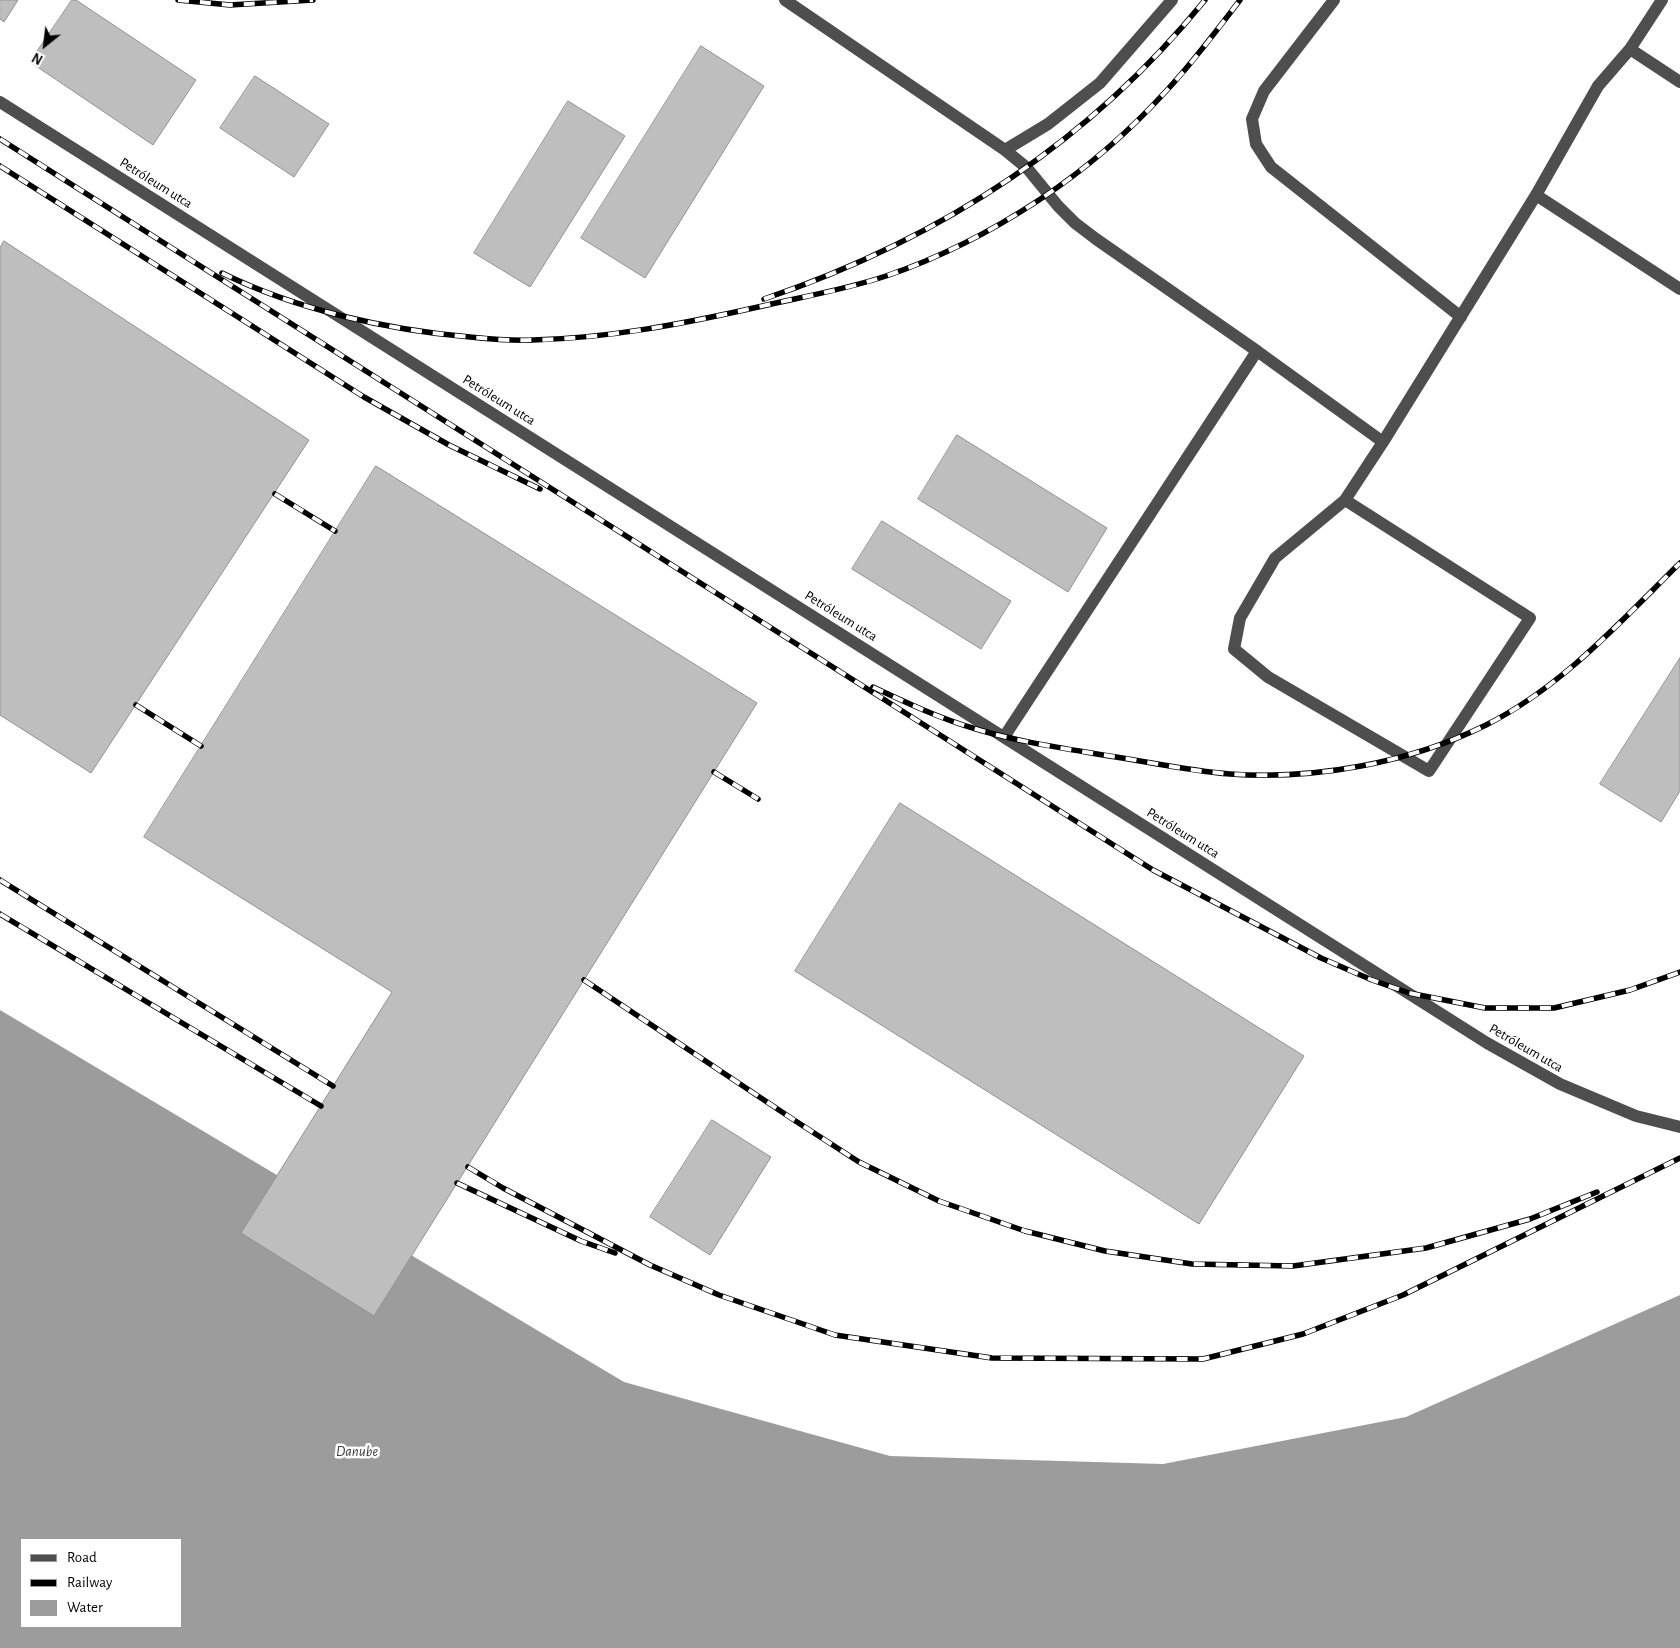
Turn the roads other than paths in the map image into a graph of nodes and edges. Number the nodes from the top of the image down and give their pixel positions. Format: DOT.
graph roads {
  1 [pos="785,0"];
  2 [pos="1172,0"];
  3 [pos="1334,0"];
  4 [pos="1662,0"];
  5 [pos="1630,49"];
  6 [pos="1680,82"];
  7 [pos="0,102"];
  8 [pos="1005,150"];
  9 [pos="1536,195"];
  10 [pos="1680,289"];
  11 [pos="1461,317"];
  12 [pos="1257,350"];
  13 [pos="1383,442"];
  14 [pos="1344,500"];
  15 [pos="1004,737"];
  16 [pos="1680,1127"];
  1 -- 8 [label="street"];
  2 -- 8 [label="street"];
  3 -- 11 [label="street"];
  4 -- 5 [label="street"];
  5 -- 6 [label="street"];
  5 -- 9 [label="street"];
  7 -- 15 [label="street, Petróleum utca"];
  8 -- 12 [label="street"];
  9 -- 10 [label="street"];
  9 -- 11 [label="street"];
  11 -- 13 [label="street"];
  12 -- 13 [label="street"];
  12 -- 15 [label="street"];
  13 -- 14 [label="street"];
  14 -- 14 [label="street"];
  15 -- 16 [label="street, Petróleum utca"];
}
